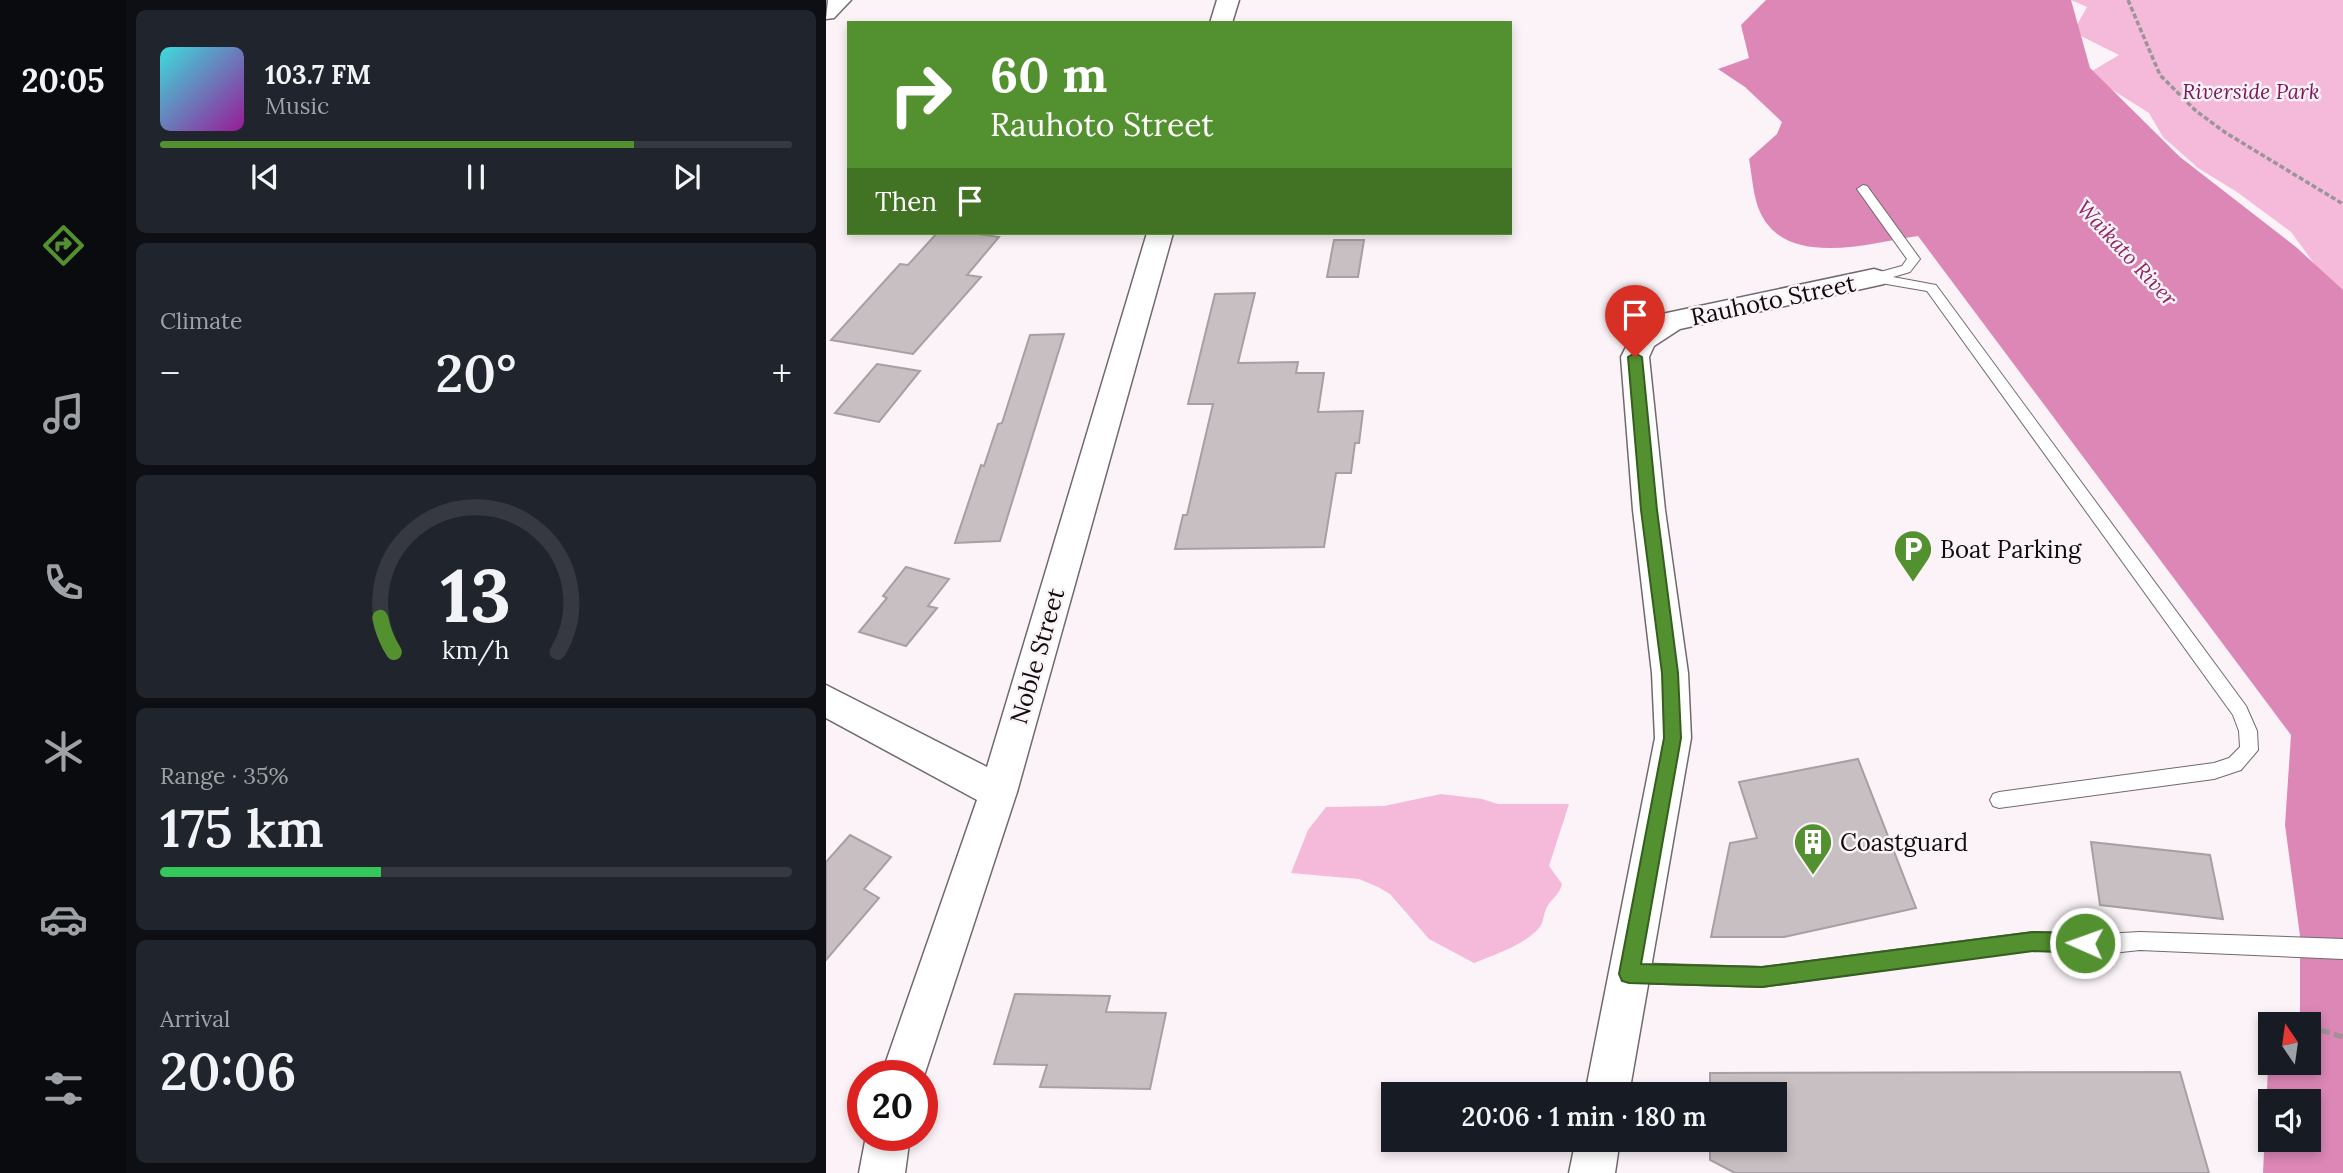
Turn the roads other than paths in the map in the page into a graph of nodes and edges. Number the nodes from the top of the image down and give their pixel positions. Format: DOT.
graph roads {
  1 [pos="841,0"];
  2 [pos="1228,0"];
  3 [pos="826,13"];
  4 [pos="1222,21"];
  5 [pos="1863,189"];
  6 [pos="1159,235"];
  7 [pos="1874,278"];
  8 [pos="826,700"];
  9 [pos="998,792"];
  10 [pos="1999,800"];
  11 [pos="2343,949"];
  12 [pos="1629,974"];
  13 [pos="908,1060"];
  14 [pos="1608,1082"];
  15 [pos="886,1151"];
  16 [pos="1596,1152"];
  17 [pos="882,1173"];
  18 [pos="1592,1173"];
  1 -- 3 [label="street"];
  2 -- 4 [label="street"];
  5 -- 7 [label="lane"];
  6 -- 9 [label="street, Noble Street"];
  7 -- 10 [label="lane"];
  7 -- 12 [label="street, Rauhoto Street"];
  8 -- 9 [label="street"];
  9 -- 13 [label="street, Noble Street"];
  11 -- 12 [label="lane"];
  12 -- 14 [label="street, Rauhoto Street"];
  15 -- 17 [label="street"];
  16 -- 18 [label="street"];
}
